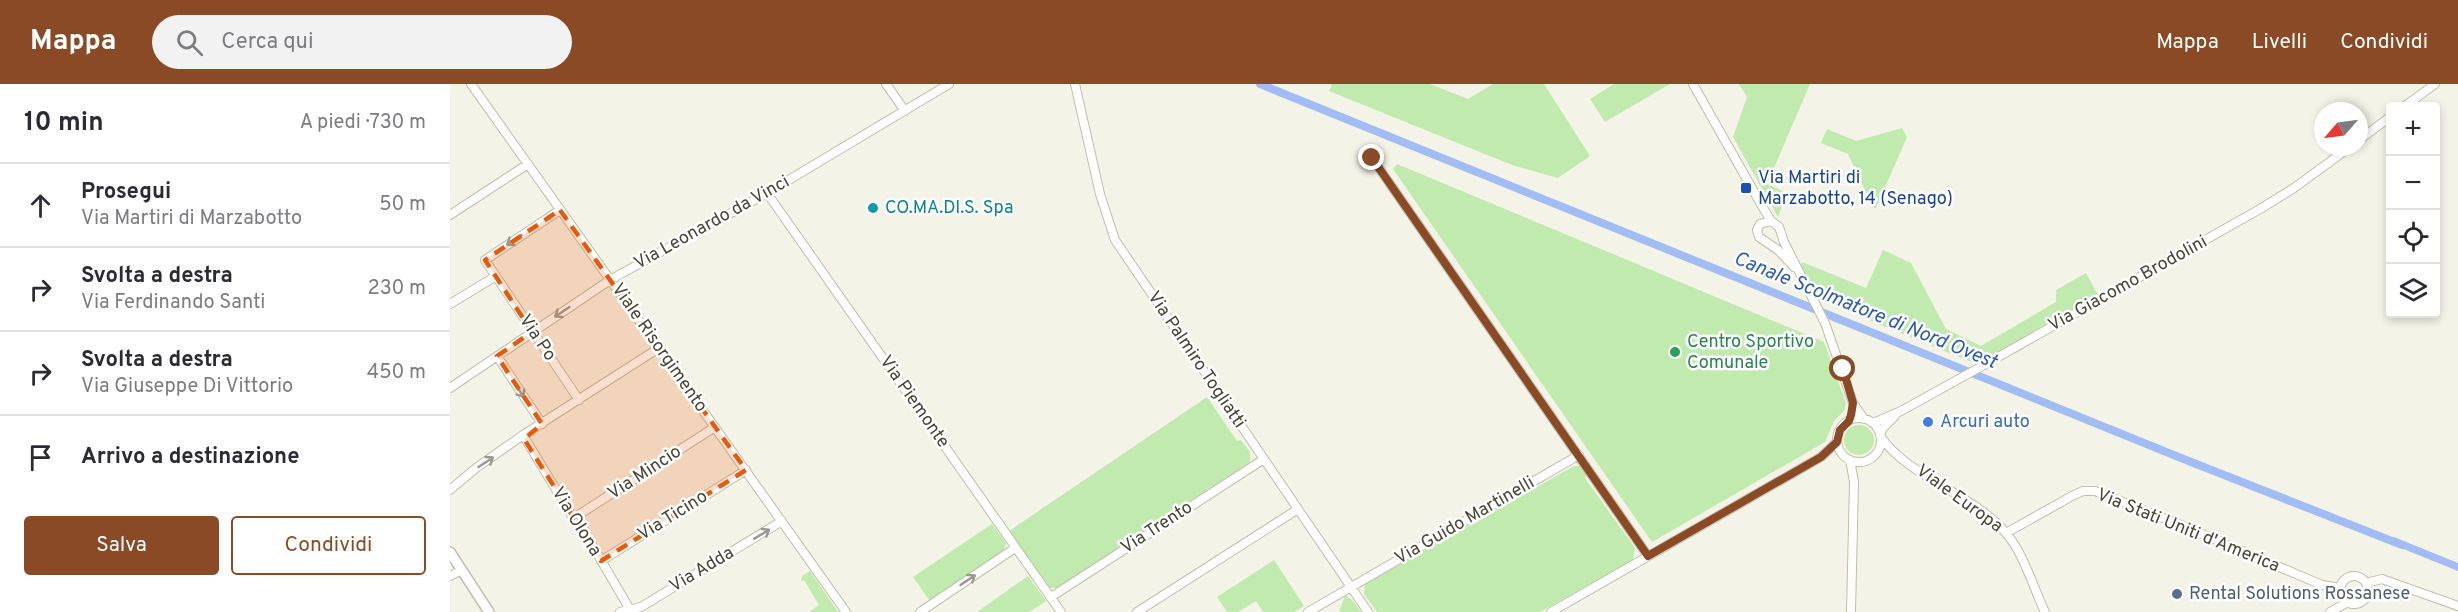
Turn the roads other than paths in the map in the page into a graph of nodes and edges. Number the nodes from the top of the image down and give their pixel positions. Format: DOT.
graph roads {
  1 [pos="471,84"];
  2 [pos="886,84"];
  3 [pos="949,84"];
  4 [pos="1075,84"];
  5 [pos="1692,84"];
  6 [pos="2435,84"];
  7 [pos="2410,102"];
  8 [pos="905,111"];
  9 [pos="2386,121"];
  10 [pos="2368,134"];
  11 [pos="2338,156"];
  12 [pos="1372,158"];
  13 [pos="528,164"];
  14 [pos="767,192"];
  15 [pos="560,210"];
  16 [pos="450,215"];
  17 [pos="1767,221"];
  18 [pos="1780,234"];
  19 [pos="1769,243"];
  20 [pos="1799,273"];
  21 [pos="496,276"];
  22 [pos="610,280"];
  23 [pos="450,304"];
  24 [pos="532,332"];
  25 [pos="659,348"];
  26 [pos="497,356"];
  27 [pos="450,388"];
  28 [pos="579,400"];
  29 [pos="1853,403"];
  30 [pos="1901,411"];
  31 [pos="1864,419"];
  32 [pos="1849,421"];
  33 [pos="1873,423"];
  34 [pos="542,424"];
  35 [pos="715,427"];
  36 [pos="524,435"];
  37 [pos="1881,436"];
  38 [pos="1837,442"];
  39 [pos="1843,454"];
  40 [pos="1876,454"];
  41 [pos="1579,455"];
  42 [pos="1898,456"];
  43 [pos="1821,457"];
  44 [pos="1264,459"];
  45 [pos="1851,460"];
  46 [pos="1863,462"];
  47 [pos="746,470"];
  48 [pos="1854,482"];
  49 [pos="450,490"];
  50 [pos="1298,509"];
  51 [pos="577,519"];
  52 [pos="782,521"];
  53 [pos="2006,533"];
  54 [pos="1015,548"];
  55 [pos="450,552"];
  56 [pos="1648,556"];
  57 [pos="601,561"];
  58 [pos="462,570"];
  59 [pos="450,576"];
  60 [pos="2366,583"];
  61 [pos="1350,587"];
  62 [pos="2340,588"];
  63 [pos="1050,597"];
  64 [pos="2348,602"];
  65 [pos="2458,606"];
  66 [pos="629,608"];
  67 [pos="489,612"];
  68 [pos="620,612"];
  69 [pos="846,612"];
  70 [pos="920,612"];
  71 [pos="1061,612"];
  72 [pos="1137,612"];
  73 [pos="1308,612"];
  74 [pos="1368,612"];
  75 [pos="1551,612"];
  76 [pos="1851,612"];
  77 [pos="2044,612"];
  78 [pos="2330,612"];
  1 -- 13 [label="street, Viale Risorgimento"];
  2 -- 8 [label="street"];
  3 -- 8 [label="street, Via Leonardo da Vinci"];
  4 -- 44 [label="street, Via Palmiro Togliatti"];
  5 -- 17 [label="street"];
  6 -- 7 [label="street"];
  8 -- 14 [label="street, Via Leonardo da Vinci"];
  9 -- 10 [label="street"];
  11 -- 30 [label="street, Via Giacomo Brodolini"];
  12 -- 41 [label="street"];
  13 -- 15 [label="street, Viale Risorgimento"];
  13 -- 16 [label="street"];
  14 -- 22 [label="street, Via Leonardo da Vinci"];
  14 -- 54 [label="street, Via Piemonte"];
  15 -- 21 [label="street, one-way"];
  15 -- 22 [label="street, Viale Risorgimento"];
  17 -- 18 [label="street"];
  17 -- 19 [label="street"];
  18 -- 19 [label="street"];
  18 -- 20 [label="street"];
  19 -- 20 [label="street"];
  20 -- 29 [label="street"];
  21 -- 23 [label="street"];
  21 -- 24 [label="street, Via Po"];
  22 -- 24 [label="street, Via Leonardo da Vinci, one-way"];
  22 -- 25 [label="street, Viale Risorgimento"];
  24 -- 26 [label="street, Via Leonardo da Vinci"];
  24 -- 28 [label="street, Via Po"];
  25 -- 28 [label="street"];
  25 -- 35 [label="street, Viale Risorgimento"];
  26 -- 27 [label="street, Via Leonardo da Vinci"];
  26 -- 34 [label="street, one-way"];
  28 -- 34 [label="street"];
  29 -- 31 [label="street"];
  29 -- 32 [label="street"];
  30 -- 33 [label="street, Via Giacomo Brodolini"];
  30 -- 37 [label="street, Via Giacomo Brodolini"];
  31 -- 32 [label="street"];
  31 -- 33 [label="street"];
  32 -- 38 [label="street"];
  33 -- 37 [label="street"];
  34 -- 36 [label="street"];
  35 -- 47 [label="street, Viale Risorgimento"];
  35 -- 51 [label="street, Via Mincio"];
  49 -- 36 [label="street, one-way"];
  36 -- 51 [label="street, Via Olona"];
  37 -- 40 [label="street"];
  37 -- 42 [label="street, Viale Europa"];
  38 -- 39 [label="street"];
  38 -- 43 [label="street"];
  39 -- 43 [label="street"];
  39 -- 45 [label="street"];
  40 -- 42 [label="street, Viale Europa"];
  40 -- 46 [label="street"];
  41 -- 56 [label="street"];
  41 -- 61 [label="street, Via Guido Martinelli"];
  42 -- 53 [label="street, Viale Europa"];
  43 -- 56 [label="street"];
  44 -- 50 [label="street, Via Palmiro Togliatti"];
  44 -- 63 [label="street, Via Trento"];
  45 -- 46 [label="street"];
  45 -- 48 [label="street"];
  46 -- 48 [label="street"];
  47 -- 52 [label="street, Viale Risorgimento"];
  47 -- 57 [label="street, Via Ticino"];
  48 -- 76 [label="street"];
  50 -- 61 [label="street, Via Palmiro Togliatti"];
  50 -- 72 [label="street"];
  51 -- 57 [label="street, Via Olona"];
  66 -- 52 [label="street, Via Adda, one-way"];
  52 -- 69 [label="street, Viale Risorgimento"];
  53 -- 62 [label="street, Via Stati Uniti d'America"];
  53 -- 77 [label="street, Viale Europa"];
  54 -- 63 [label="street, Via Piemonte"];
  70 -- 54 [label="street, one-way"];
  55 -- 58 [label="street"];
  56 -- 75 [label="street"];
  57 -- 66 [label="street, Via Olona"];
  58 -- 59 [label="street"];
  58 -- 67 [label="street"];
  60 -- 62 [label="street"];
  60 -- 64 [label="street"];
  60 -- 65 [label="street"];
  61 -- 73 [label="street, Via Guido Martinelli"];
  61 -- 74 [label="street, Via Palmiro Togliatti"];
  62 -- 64 [label="street"];
  63 -- 71 [label="street, Via Piemonte"];
  64 -- 78 [label="street"];
  66 -- 68 [label="street, Via Adda"];
}
